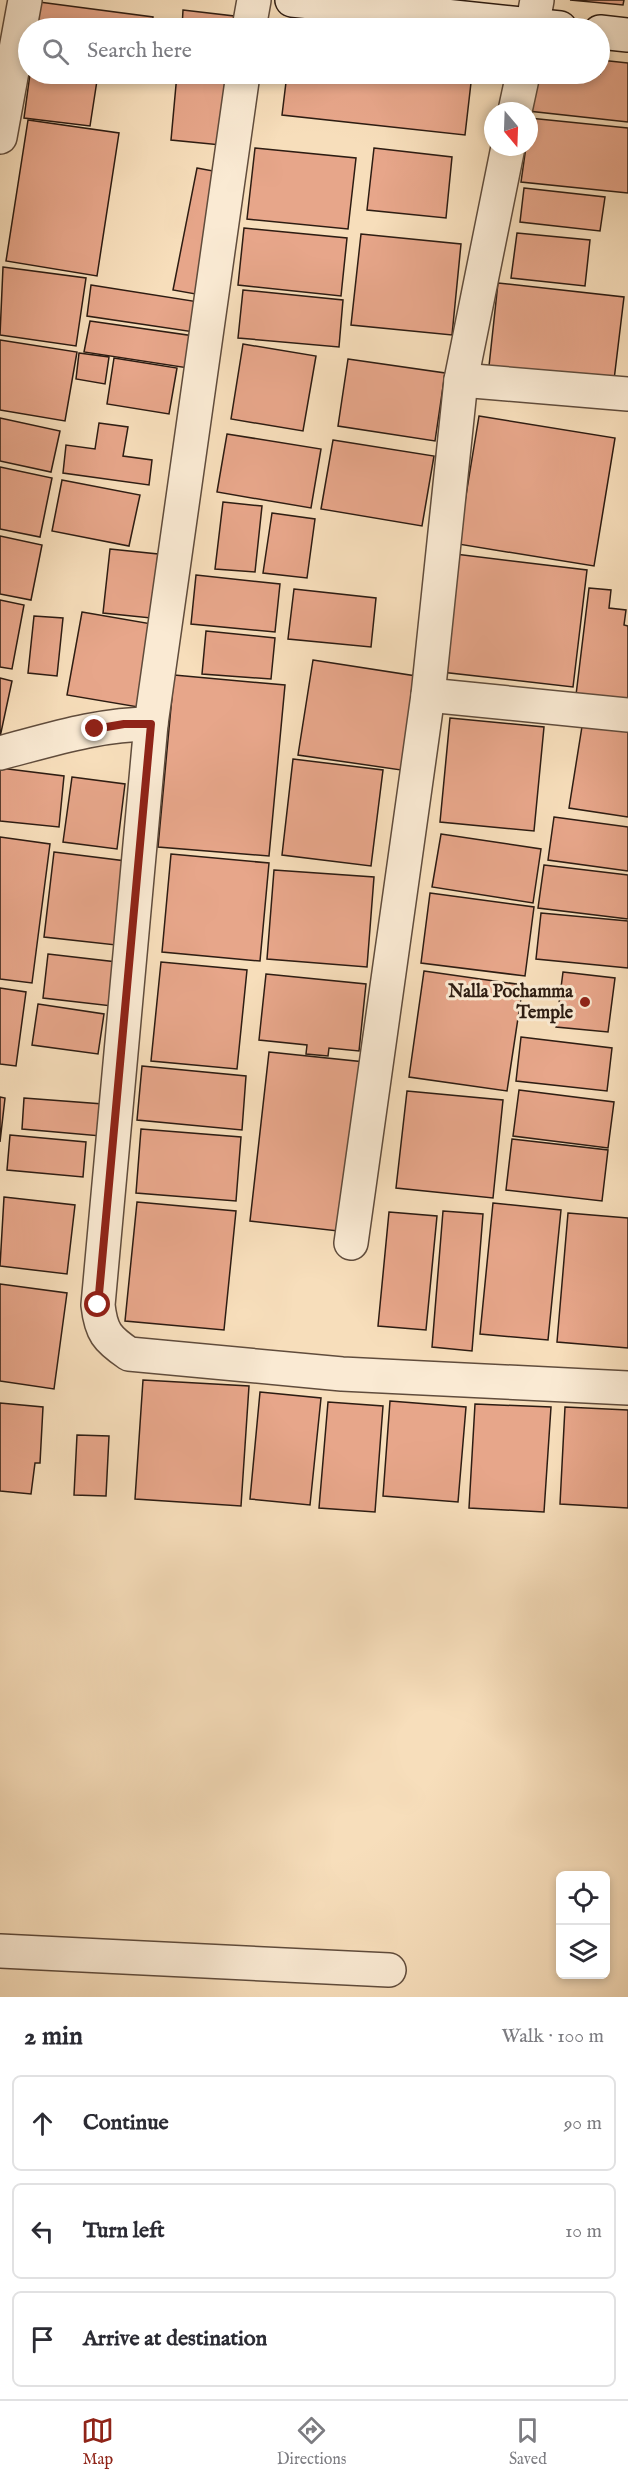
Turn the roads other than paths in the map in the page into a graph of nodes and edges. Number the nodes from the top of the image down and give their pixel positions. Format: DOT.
graph roads {
  1 [pos="25,0"];
  2 [pos="254,0"];
  3 [pos="292,0"];
  4 [pos="22,18"];
  5 [pos="251,18"];
  6 [pos="505,18"];
  7 [pos="610,33"];
  8 [pos="628,35"];
  9 [pos="18,38"];
  10 [pos="242,84"];
  11 [pos="521,84"];
  12 [pos="517,102"];
  13 [pos="0,137"];
  14 [pos="506,156"];
  15 [pos="460,380"];
  16 [pos="628,394"];
  17 [pos="428,695"];
  18 [pos="628,715"];
  19 [pos="151,724"];
  20 [pos="0,753"];
  21 [pos="351,1243"];
  22 [pos="628,1388"];
  23 [pos="0,1952"];
  24 [pos="389,1970"];
  1 -- 4 [label="street"];
  2 -- 5 [label="street"];
  3 -- 6 [label="street"];
  7 -- 8 [label="street"];
  9 -- 13 [label="street"];
  10 -- 19 [label="street"];
  11 -- 12 [label="street"];
  14 -- 15 [label="street"];
  15 -- 16 [label="street"];
  15 -- 17 [label="street"];
  17 -- 18 [label="street"];
  17 -- 21 [label="street"];
  19 -- 20 [label="street"];
  19 -- 22 [label="street"];
  23 -- 24 [label="street"];
}
